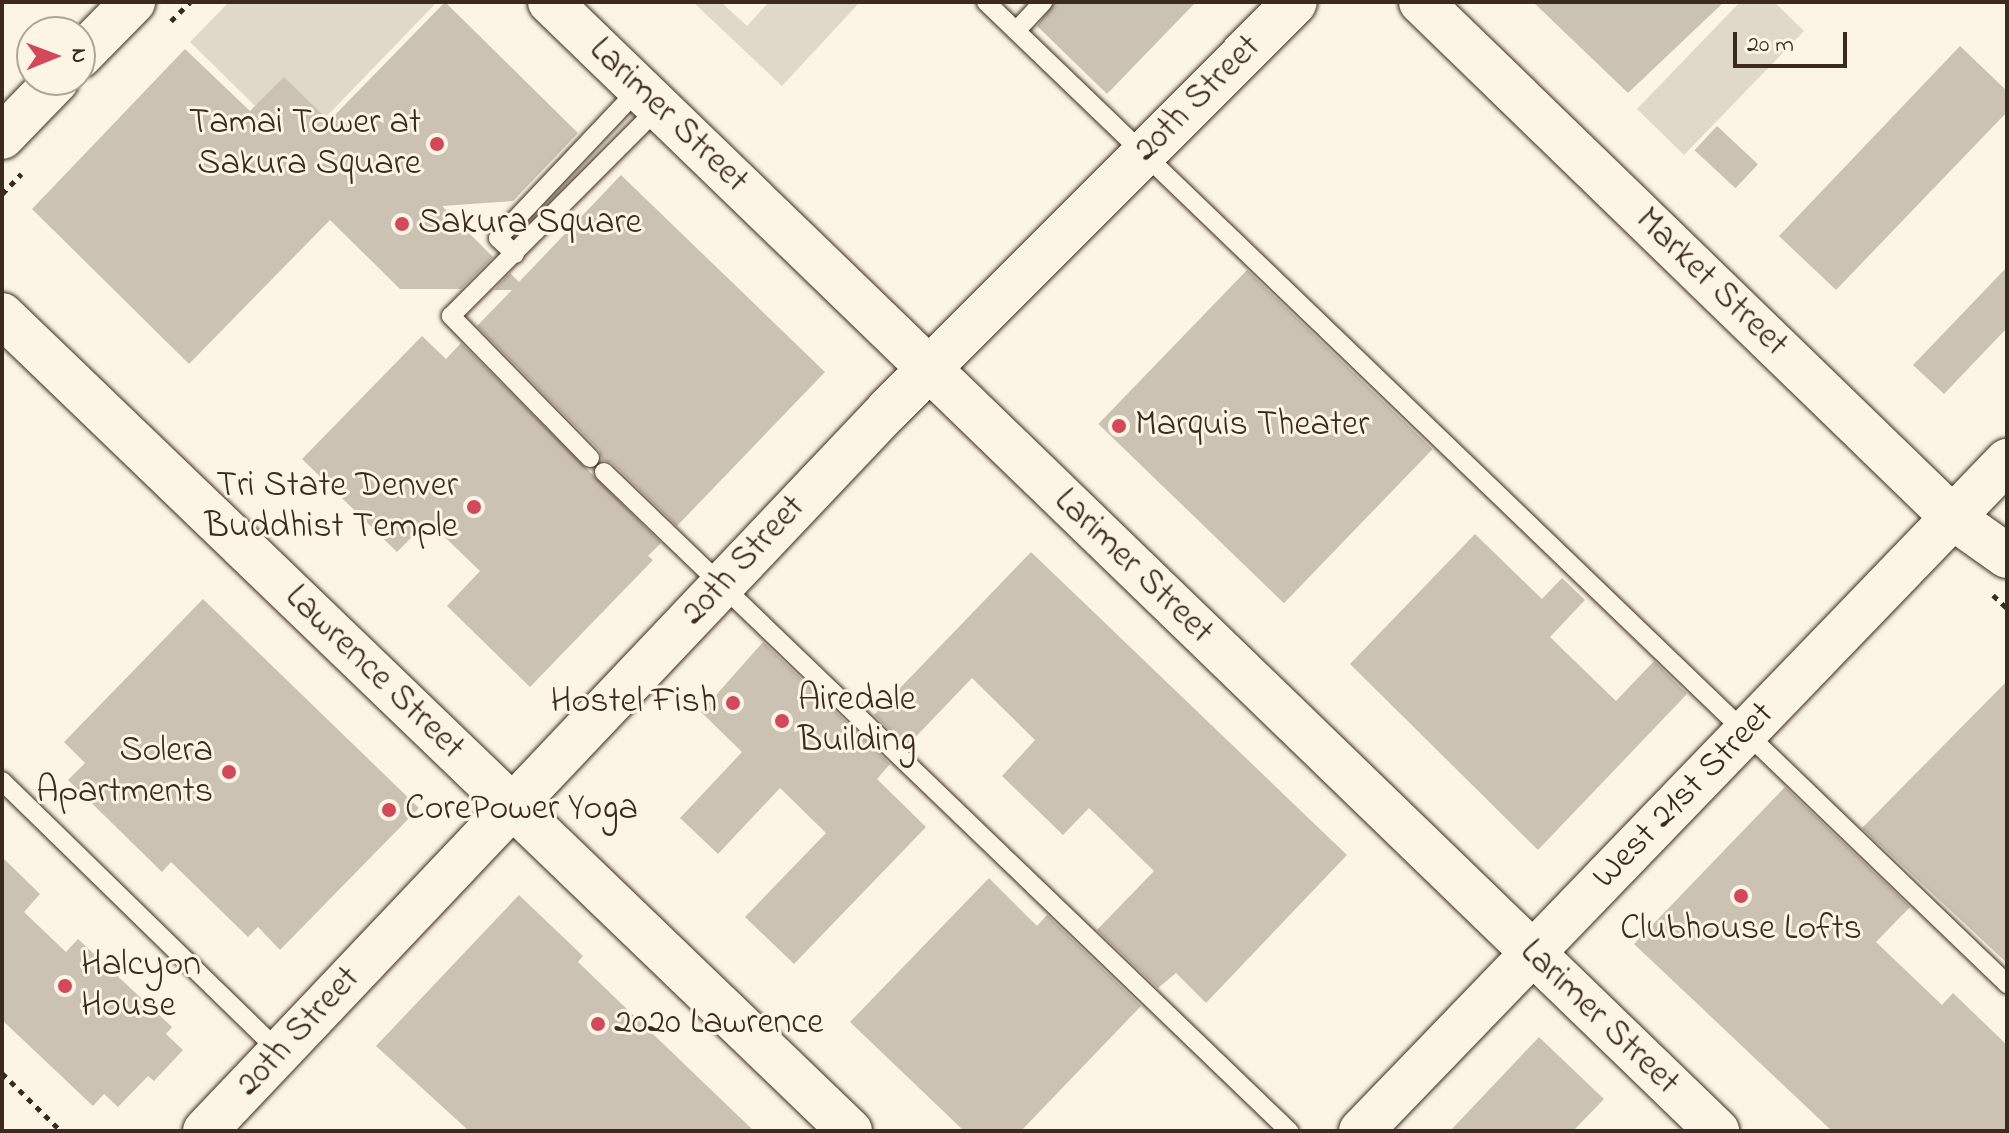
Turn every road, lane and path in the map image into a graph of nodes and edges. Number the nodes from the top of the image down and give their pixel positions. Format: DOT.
graph roads {
  1 [pos="550,2"];
  2 [pos="986,2"];
  3 [pos="1043,2"];
  4 [pos="1295,2"];
  5 [pos="1421,2"];
  6 [pos="130,3"];
  7 [pos="1016,31"];
  8 [pos="96,39"];
  9 [pos="42,96"];
  10 [pos="649,98"];
  11 [pos="2,137"];
  12 [pos="1143,153"];
  13 [pos="515,254"];
  14 [pos="2,315"];
  15 [pos="928,368"];
  16 [pos="590,458"];
  17 [pos="2007,461"];
  18 [pos="604,472"];
  19 [pos="1952,517"];
  20 [pos="2007,556"];
  21 [pos="722,585"];
  22 [pos="1745,732"];
  23 [pos="2,781"];
  24 [pos="513,806"];
  25 [pos="1532,953"];
  26 [pos="2007,984"];
  27 [pos="280,1052"];
  28 [pos="2,1073"];
  29 [pos="61,1131"];
  30 [pos="205,1131"];
  31 [pos="850,1131"];
  32 [pos="1289,1131"];
  33 [pos="1361,1131"];
  34 [pos="1717,1131"];
  1 -- 10 [label="street, Larimer Street"];
  2 -- 7 [label="lane"];
  3 -- 7 [label="lane"];
  4 -- 12 [label="street, 20th Street"];
  5 -- 19 [label="street, Market Street"];
  6 -- 8 [label="street"];
  7 -- 12 [label="lane"];
  9 -- 11 [label="street"];
  10 -- 13 [label="lane"];
  10 -- 13 [label="lane"];
  10 -- 15 [label="street, Larimer Street"];
  12 -- 15 [label="street, 20th Street"];
  12 -- 22 [label="lane"];
  13 -- 16 [label="lane"];
  14 -- 24 [label="street, Lawrence Street"];
  15 -- 21 [label="street, 20th Street"];
  15 -- 25 [label="street, Larimer Street"];
  17 -- 19 [label="street, West 21st Street"];
  18 -- 21 [label="lane"];
  19 -- 20 [label="street, Market Street"];
  19 -- 22 [label="street, West 21st Street"];
  21 -- 24 [label="street, 20th Street"];
  21 -- 32 [label="lane"];
  22 -- 25 [label="street, West 21st Street"];
  22 -- 26 [label="lane"];
  23 -- 27 [label="lane"];
  24 -- 27 [label="street, 20th Street"];
  24 -- 31 [label="street, Lawrence Street"];
  25 -- 33 [label="street, West 21st Street"];
  25 -- 34 [label="street, Larimer Street"];
  27 -- 30 [label="street, 20th Street"];
  28 -- 29 [label="path"];
}
